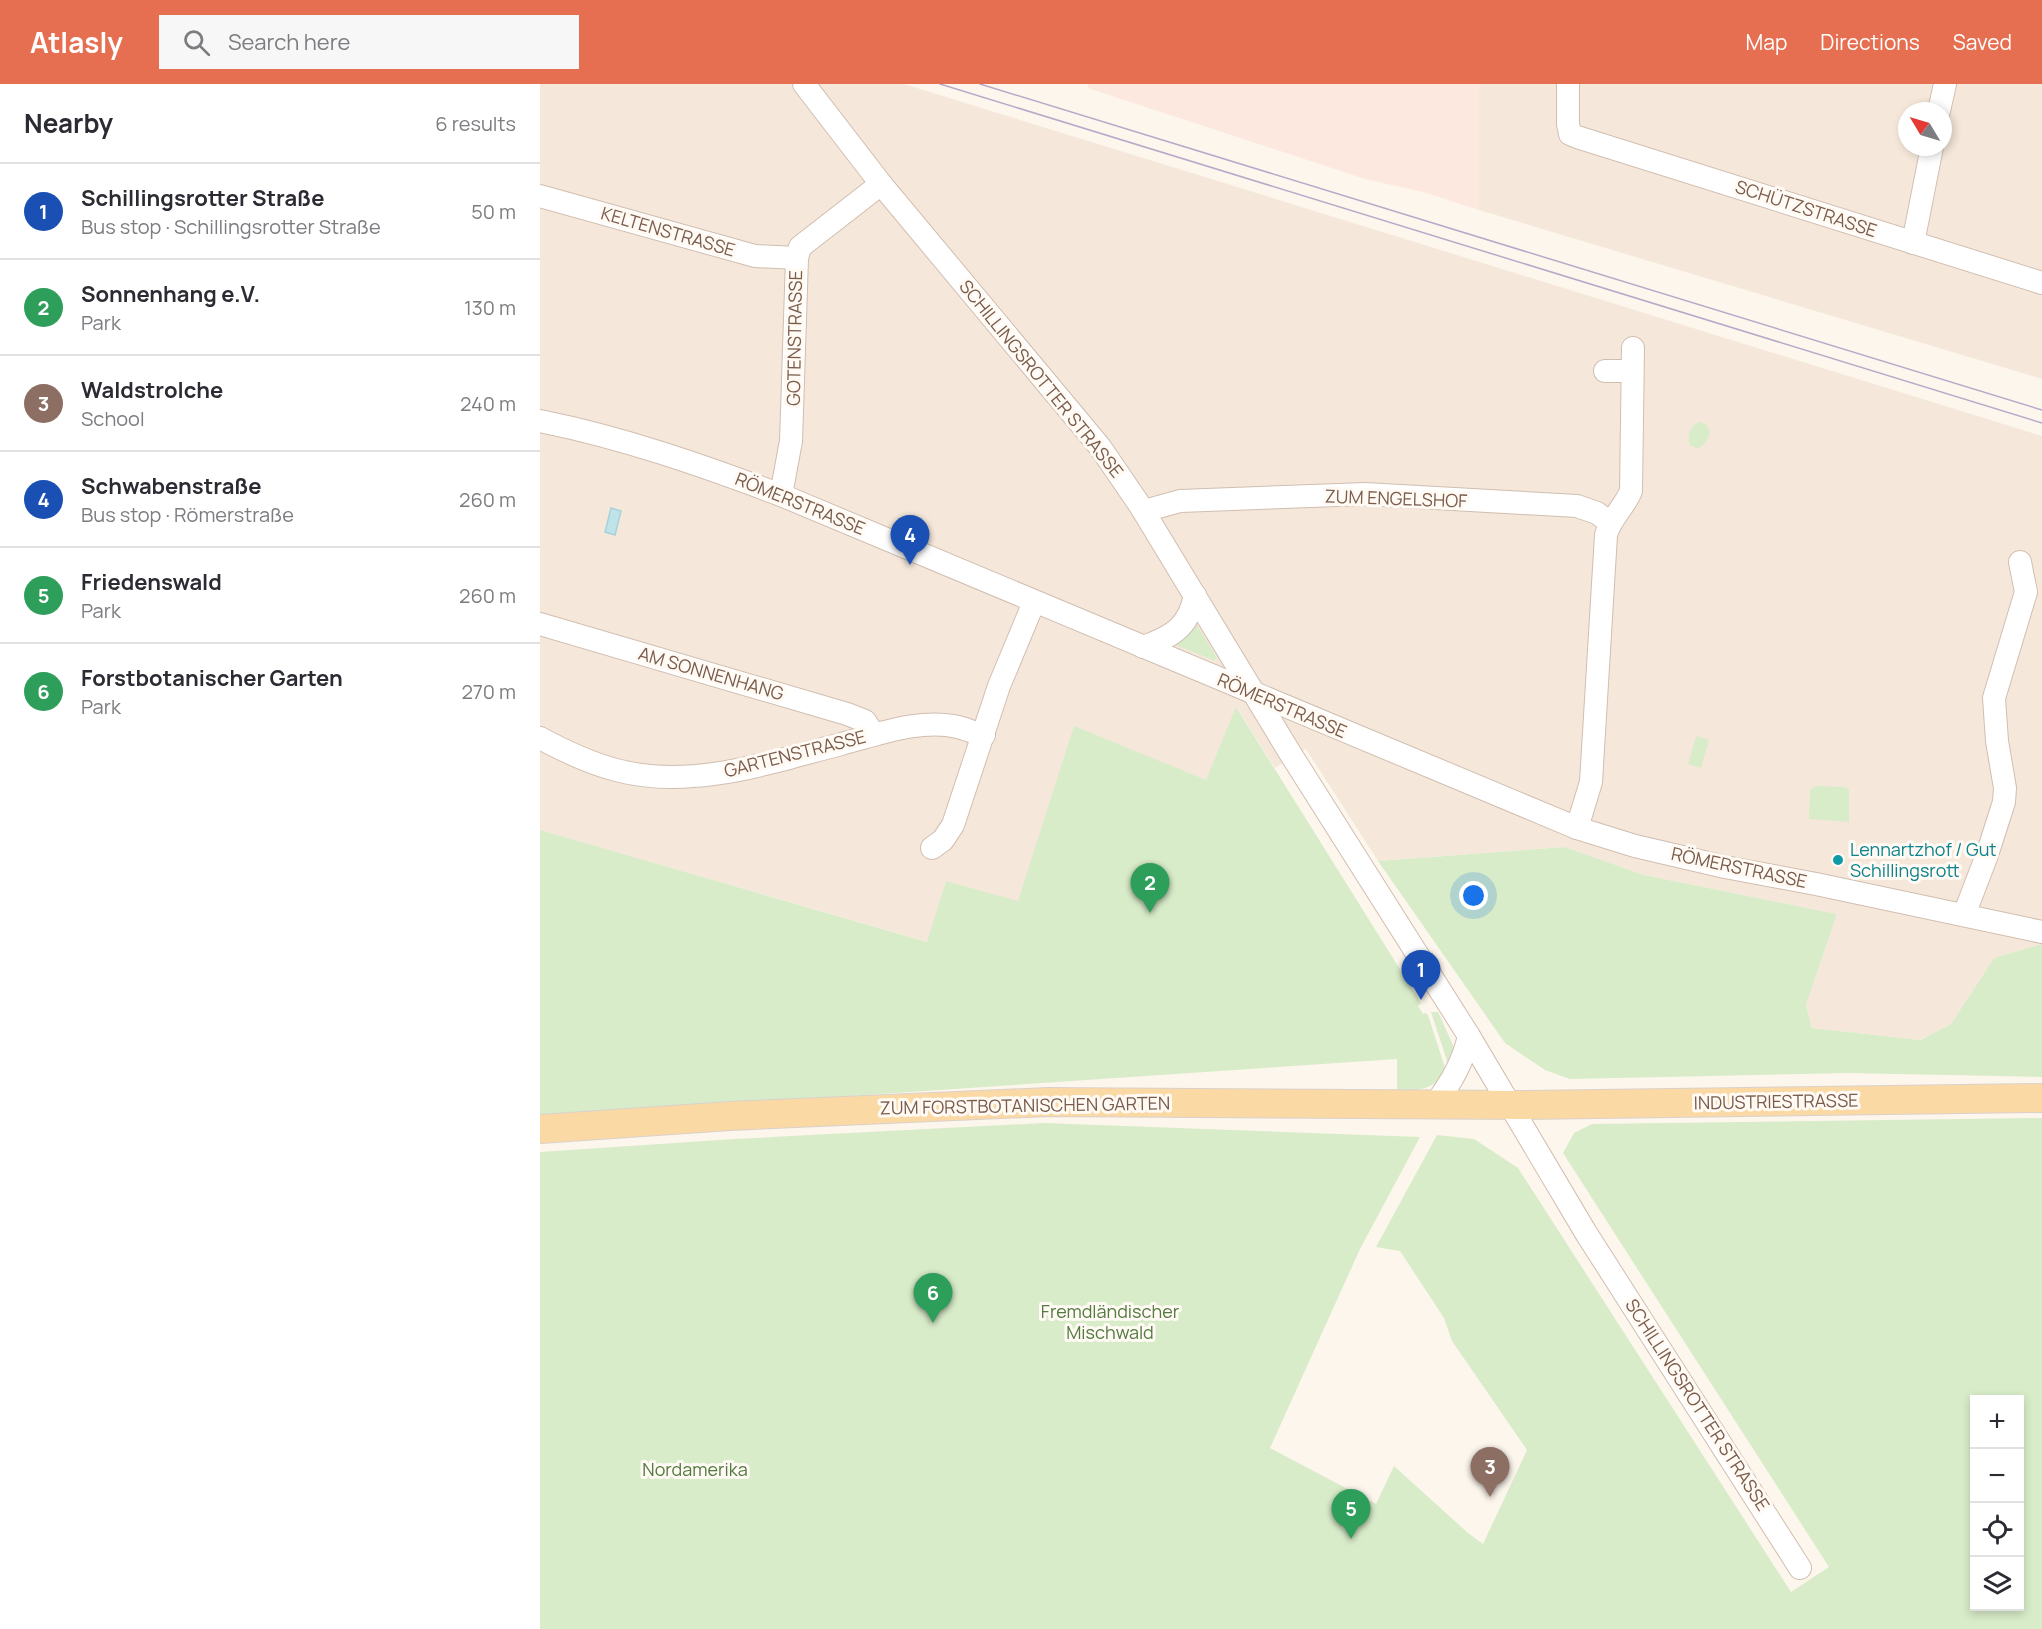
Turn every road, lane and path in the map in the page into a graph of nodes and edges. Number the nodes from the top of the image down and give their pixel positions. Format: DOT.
graph roads {
  1 [pos="804,84"];
  2 [pos="1568,84"];
  3 [pos="1945,84"];
  4 [pos="1941,102"];
  5 [pos="1930,156"];
  6 [pos="881,184"];
  7 [pos="540,196"];
  8 [pos="1913,243"];
  9 [pos="797,258"];
  10 [pos="2042,284"];
  11 [pos="1633,348"];
  12 [pos="1605,371"];
  13 [pos="1632,371"];
  14 [pos="541,425"];
  15 [pos="781,495"];
  16 [pos="1144,511"];
  17 [pos="1609,522"];
  18 [pos="2020,562"];
  19 [pos="1195,595"];
  20 [pos="2034,595"];
  21 [pos="1034,602"];
  22 [pos="540,624"];
  23 [pos="1143,647"];
  24 [pos="1253,694"];
  25 [pos="1321,722"];
  26 [pos="874,735"];
  27 [pos="984,735"];
  28 [pos="540,738"];
  29 [pos="1290,753"];
  30 [pos="1577,828"];
  31 [pos="932,848"];
  32 [pos="1964,915"];
  33 [pos="2042,932"];
  34 [pos="1469,1036"];
  35 [pos="2042,1098"];
  36 [pos="1436,1103"];
  37 [pos="1510,1105"];
  38 [pos="540,1129"];
  39 [pos="1800,1568"];
  1 -- 6 [label="street, SCHILLINGSROTTER STRASSE"];
  2 -- 8 [label="street, SCHÜTZSTRASSE"];
  3 -- 4 [label="street"];
  5 -- 8 [label="street"];
  6 -- 9 [label="street, GOTENSTRASSE"];
  6 -- 16 [label="street, SCHILLINGSROTTER STRASSE"];
  7 -- 9 [label="street, KELTENSTRASSE"];
  8 -- 10 [label="street, SCHÜTZSTRASSE"];
  9 -- 15 [label="street, GOTENSTRASSE"];
  11 -- 13 [label="street"];
  12 -- 13 [label="street"];
  13 -- 17 [label="street"];
  14 -- 15 [label="street, RÖMERSTRASSE"];
  15 -- 21 [label="street, RÖMERSTRASSE"];
  16 -- 17 [label="street, ZUM ENGELSHOF"];
  16 -- 19 [label="street, SCHILLINGSROTTER STRASSE"];
  17 -- 30 [label="street"];
  18 -- 20 [label="street"];
  19 -- 23 [label="street"];
  19 -- 24 [label="street, SCHILLINGSROTTER STRASSE"];
  20 -- 32 [label="street"];
  21 -- 23 [label="street, RÖMERSTRASSE"];
  21 -- 27 [label="street"];
  22 -- 26 [label="street, AM SONNENHANG"];
  23 -- 24 [label="street, RÖMERSTRASSE"];
  24 -- 25 [label="street, RÖMERSTRASSE"];
  24 -- 29 [label="street, SCHILLINGSROTTER STRASSE"];
  25 -- 29 [label="street"];
  25 -- 30 [label="street, RÖMERSTRASSE"];
  26 -- 27 [label="street, GARTENSTRASSE"];
  26 -- 28 [label="street, GARTENSTRASSE"];
  27 -- 31 [label="street"];
  29 -- 34 [label="street, SCHILLINGSROTTER STRASSE"];
  30 -- 32 [label="street, RÖMERSTRASSE"];
  32 -- 33 [label="street, RÖMERSTRASSE"];
  34 -- 36 [label="street"];
  34 -- 37 [label="street, SCHILLINGSROTTER STRASSE"];
  35 -- 37 [label="main road, INDUSTRIESTRASSE"];
  36 -- 37 [label="main road, ZUM FORSTBOTANISCHEN GARTEN"];
  36 -- 38 [label="main road, ZUM FORSTBOTANISCHEN GARTEN"];
  37 -- 39 [label="street, SCHILLINGSROTTER STRASSE"];
}
